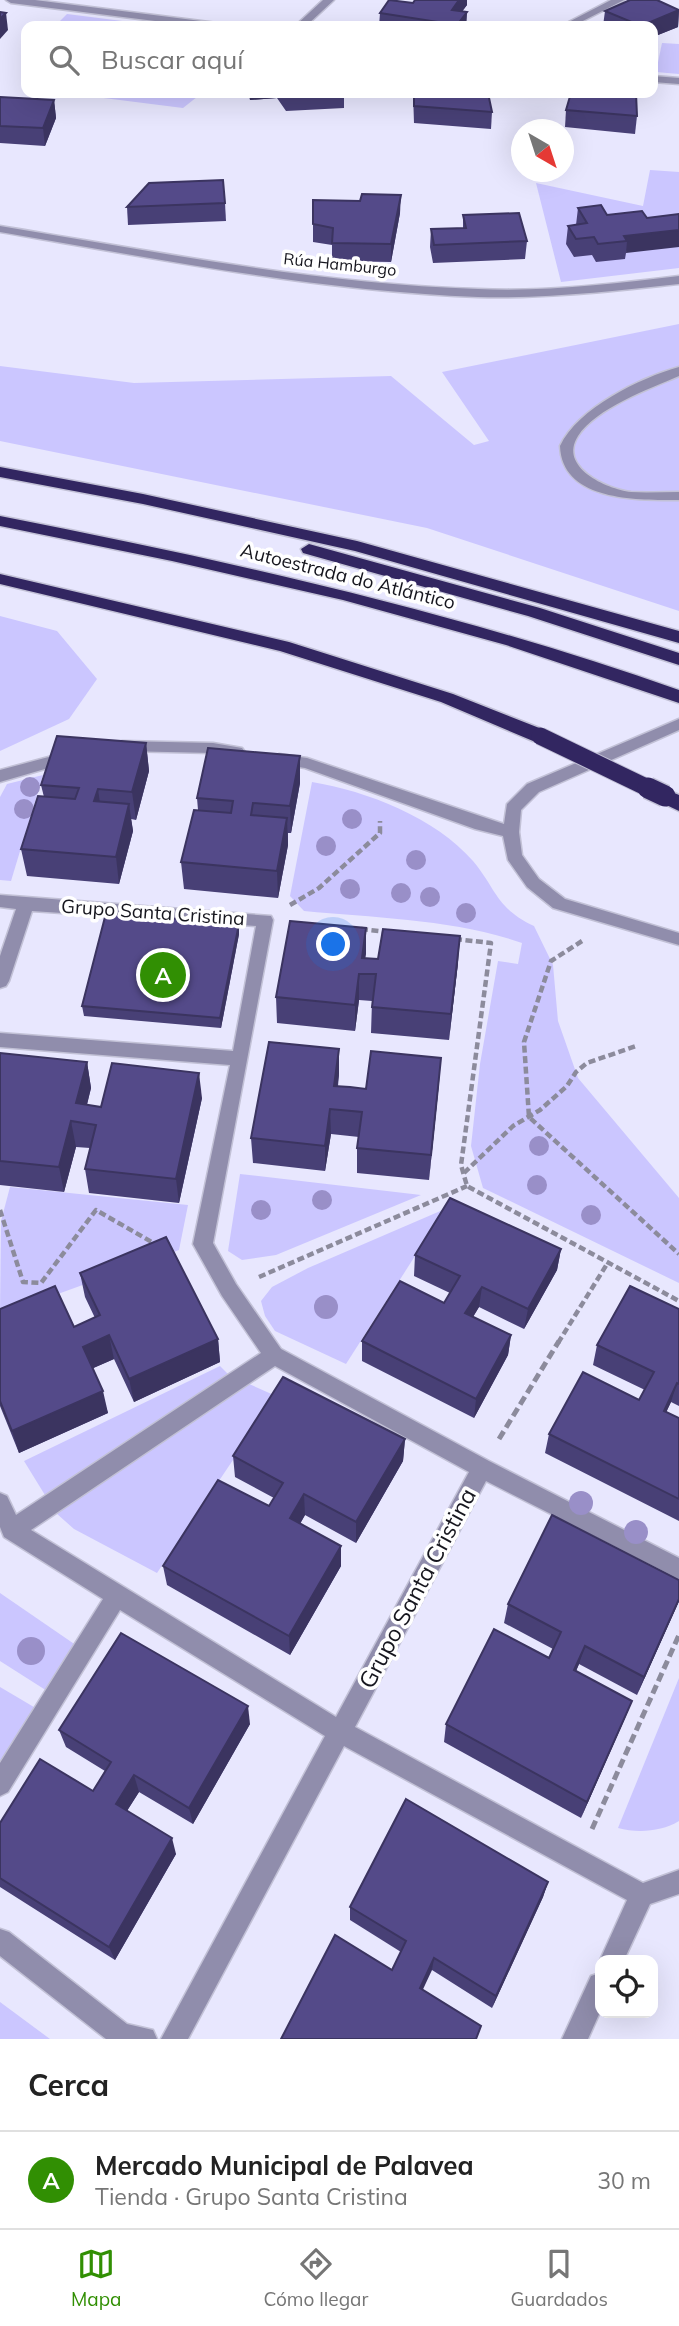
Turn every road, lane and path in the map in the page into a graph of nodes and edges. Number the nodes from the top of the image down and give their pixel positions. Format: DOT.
graph roads {
  1 [pos="11,0"];
  2 [pos="329,0"];
  3 [pos="619,0"];
  4 [pos="177,21"];
  5 [pos="306,21"];
  6 [pos="576,21"];
  7 [pos="658,79"];
  8 [pos="679,81"];
  9 [pos="0,229"];
  10 [pos="679,280"];
  11 [pos="679,371"];
  12 [pos="0,472"];
  13 [pos="679,496"];
  14 [pos="143,499"];
  15 [pos="0,521"];
  16 [pos="0,579"];
  17 [pos="679,637"];
  18 [pos="679,659"];
  19 [pos="679,697"];
  20 [pos="679,724"];
  21 [pos="112,746"];
  22 [pos="85,753"];
  23 [pos="0,776"];
  24 [pos="381,789"];
  25 [pos="672,800"];
  26 [pos="511,832"];
  27 [pos="0,901"];
  28 [pos="26,904"];
  29 [pos="265,920"];
  30 [pos="358,929"];
  31 [pos="398,933"];
  32 [pos="451,939"];
  33 [pos="679,939"];
  34 [pos="584,940"];
  35 [pos="0,981"];
  36 [pos="0,1040"];
  37 [pos="635,1046"];
  38 [pos="240,1059"];
  39 [pos="528,1117"];
  40 [pos="463,1173"];
  41 [pos="467,1186"];
  42 [pos="0,1210"];
  43 [pos="203,1244"];
  44 [pos="679,1254"];
  45 [pos="607,1264"];
  46 [pos="229,1290"];
  47 [pos="679,1301"];
  48 [pos="274,1355"];
  49 [pos="482,1468"];
  50 [pos="0,1503"];
  51 [pos="12,1530"];
  52 [pos="679,1569"];
  53 [pos="116,1597"];
  54 [pos="679,1635"];
  55 [pos="340,1731"];
  56 [pos="0,1784"];
  57 [pos="594,1869"];
  58 [pos="679,1882"];
  59 [pos="642,1895"];
  60 [pos="0,1941"];
  61 [pos="614,1955"];
  62 [pos="595,1996"];
  63 [pos="144,2039"];
  64 [pos="174,2039"];
  65 [pos="575,2039"];
  1 -- 4 [label="street"];
  2 -- 5 [label="street"];
  3 -- 6 [label="street"];
  7 -- 8 [label="street"];
  9 -- 10 [label="street, Rúa Hamburgo"];
  11 -- 13 [label="street"];
  12 -- 14 [label="highway, Autoestrada do Atlántico"];
  14 -- 17 [label="highway, Autoestrada do Atlántico"];
  14 -- 18 [label="highway"];
  15 -- 19 [label="highway, Autoestrada do Atlántico"];
  16 -- 25 [label="highway, bridge"];
  20 -- 26 [label="street"];
  21 -- 24 [label="street"];
  22 -- 23 [label="street"];
  24 -- 26 [label="street"];
  24 -- 29 [label="path"];
  26 -- 33 [label="street"];
  27 -- 28 [label="street, Grupo Santa Cristina"];
  28 -- 29 [label="street, Grupo Santa Cristina"];
  28 -- 35 [label="street"];
  29 -- 38 [label="street, Grupo Santa Cristina"];
  30 -- 31 [label="path"];
  32 -- 40 [label="path"];
  34 -- 39 [label="path"];
  36 -- 38 [label="street"];
  37 -- 39 [label="path"];
  38 -- 43 [label="street, Grupo Santa Cristina"];
  39 -- 40 [label="path"];
  39 -- 44 [label="path"];
  40 -- 41 [label="path"];
  41 -- 45 [label="path"];
  41 -- 46 [label="path"];
  42 -- 43 [label="path"];
  43 -- 46 [label="street, Grupo Santa Cristina"];
  45 -- 47 [label="path"];
  45 -- 49 [label="path"];
  46 -- 48 [label="street, Grupo Santa Cristina"];
  48 -- 49 [label="street, Grupo Santa Cristina"];
  48 -- 51 [label="street"];
  49 -- 52 [label="street"];
  49 -- 55 [label="street, Grupo Santa Cristina"];
  50 -- 51 [label="street"];
  51 -- 53 [label="street"];
  53 -- 55 [label="street"];
  53 -- 56 [label="street"];
  54 -- 57 [label="path"];
  55 -- 57 [label="street"];
  55 -- 64 [label="street, Grupo Santa Cristina"];
  57 -- 59 [label="street"];
  58 -- 59 [label="street"];
  59 -- 61 [label="street"];
  60 -- 63 [label="street"];
  62 -- 65 [label="street"];
}
